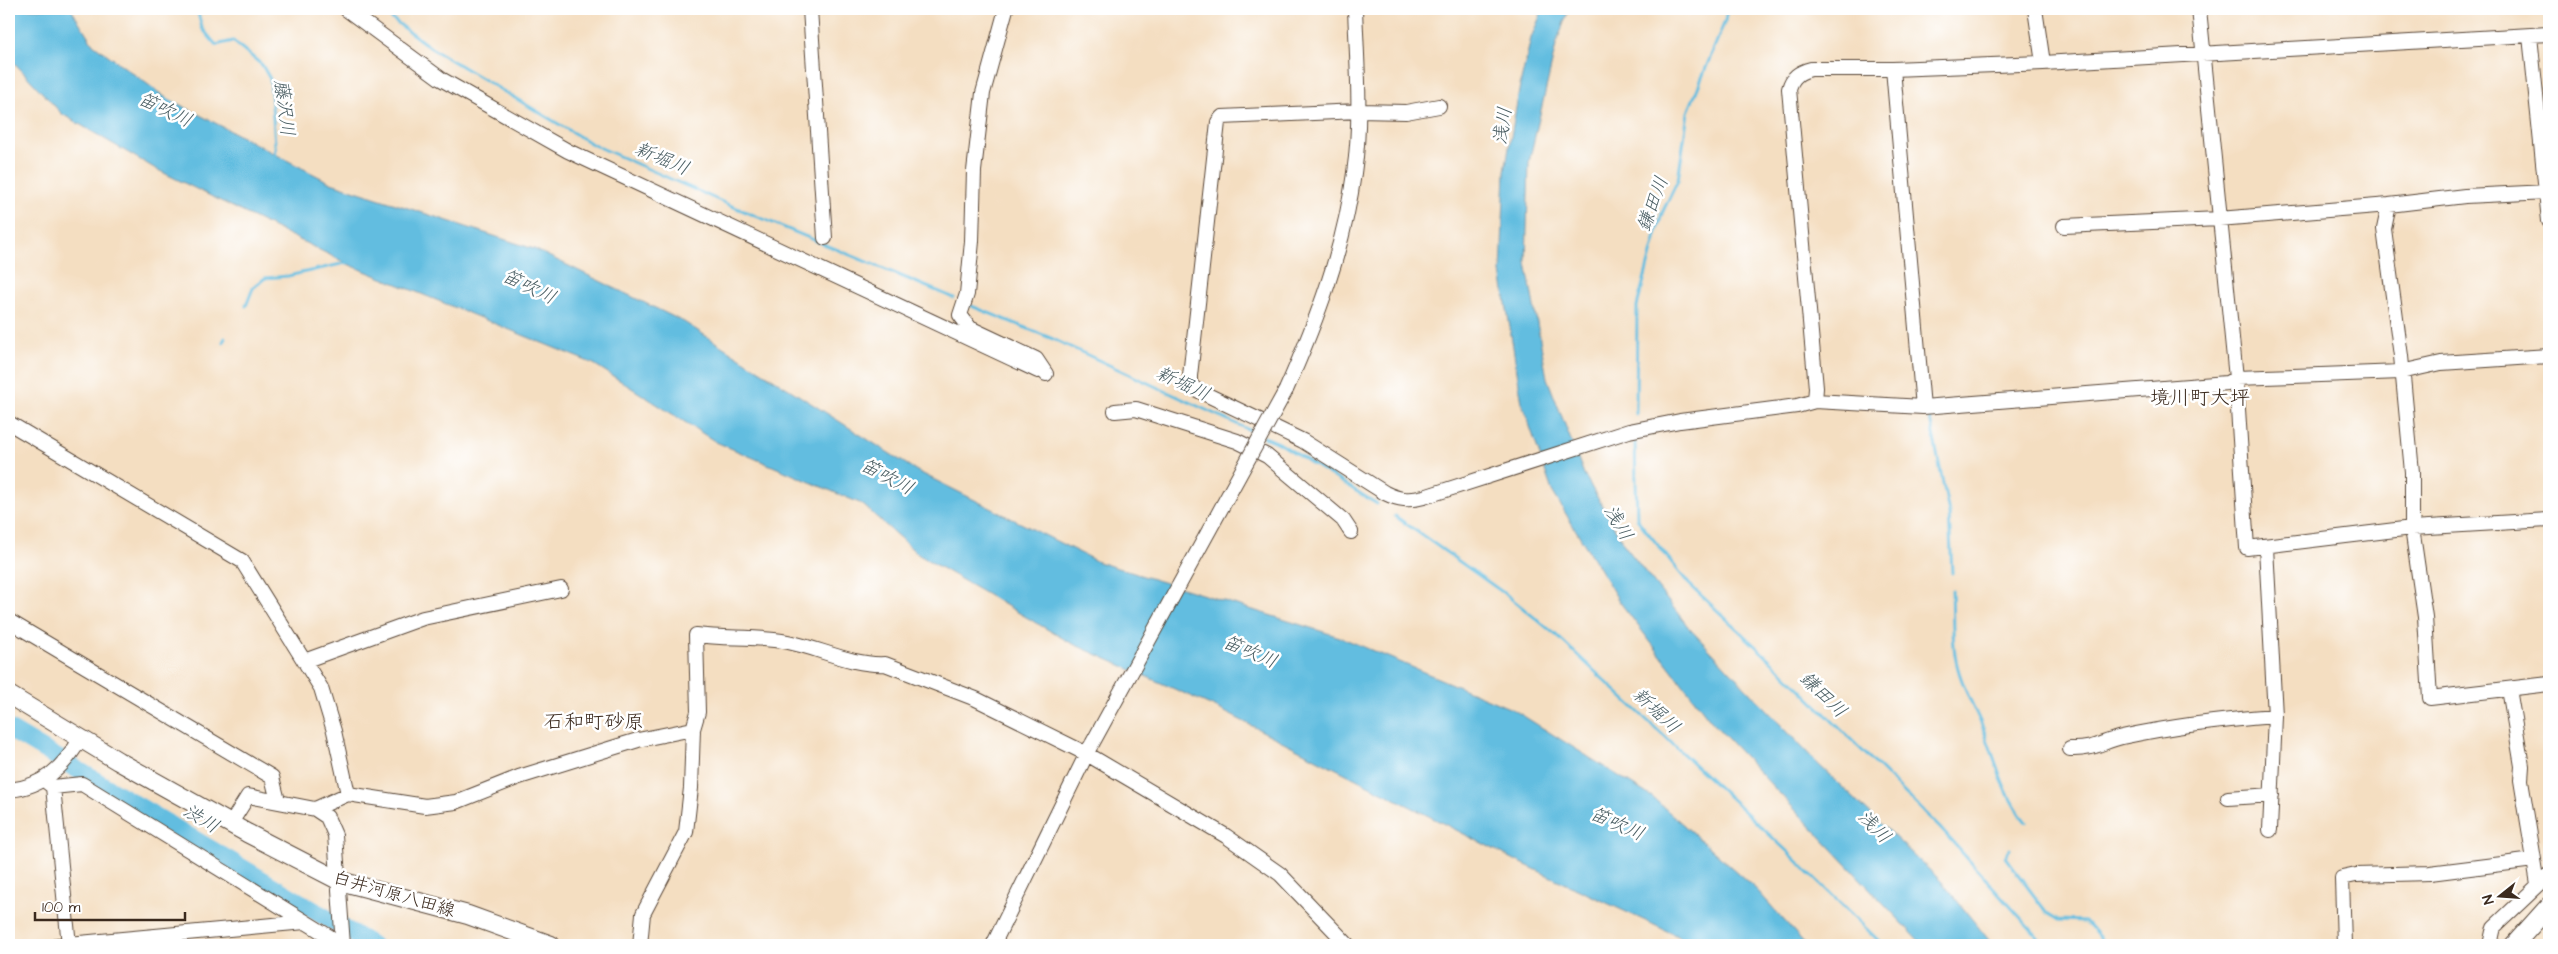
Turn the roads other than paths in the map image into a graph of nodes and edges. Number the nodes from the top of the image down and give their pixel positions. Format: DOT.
graph roads {
  1 [pos="346,9"];
  2 [pos="810,9"];
  3 [pos="1006,9"];
  4 [pos="1355,9"];
  5 [pos="2035,9"];
  6 [pos="2199,9"];
  7 [pos="2549,34"];
  8 [pos="2530,36"];
  9 [pos="2205,56"];
  10 [pos="2043,64"];
  11 [pos="1893,69"];
  12 [pos="1439,106"];
  13 [pos="1358,111"];
  14 [pos="2548,192"];
  15 [pos="2389,205"];
  16 [pos="2220,219"];
  17 [pos="2549,221"];
  18 [pos="2064,226"];
  19 [pos="825,238"];
  20 [pos="2549,356"];
  21 [pos="2401,372"];
  22 [pos="2236,378"];
  23 [pos="1815,401"];
  24 [pos="1923,407"];
  25 [pos="1115,411"];
  26 [pos="9,422"];
  27 [pos="2549,520"];
  28 [pos="2412,528"];
  29 [pos="1351,532"];
  30 [pos="2266,547"];
  31 [pos="561,589"];
  32 [pos="9,621"];
  33 [pos="304,661"];
  34 [pos="2549,684"];
  35 [pos="2509,689"];
  36 [pos="9,695"];
  37 [pos="2275,716"];
  38 [pos="693,729"];
  39 [pos="76,746"];
  40 [pos="1090,749"];
  41 [pos="2070,749"];
  42 [pos="49,780"];
  43 [pos="9,790"];
  44 [pos="348,794"];
  45 [pos="2272,795"];
  46 [pos="2228,798"];
  47 [pos="278,801"];
  48 [pos="315,809"];
  49 [pos="231,824"];
  50 [pos="2270,830"];
  51 [pos="2534,860"];
  52 [pos="2544,879"];
  53 [pos="340,881"];
  54 [pos="2549,906"];
  55 [pos="305,922"];
  56 [pos="343,943"];
  57 [pos="65,945"];
  58 [pos="550,945"];
  59 [pos="640,945"];
  60 [pos="993,945"];
  61 [pos="1348,945"];
  62 [pos="2344,945"];
  63 [pos="2490,945"];
  64 [pos="2514,945"];
  1 -- 3 [label="street"];
  2 -- 19 [label="street"];
  4 -- 13 [label="street"];
  5 -- 10 [label="street"];
  6 -- 9 [label="street"];
  7 -- 8 [label="street"];
  8 -- 9 [label="street"];
  8 -- 14 [label="street"];
  9 -- 10 [label="street"];
  9 -- 16 [label="street"];
  10 -- 11 [label="street"];
  11 -- 23 [label="street"];
  11 -- 24 [label="street"];
  12 -- 13 [label="street"];
  13 -- 23 [label="street"];
  13 -- 40 [label="street, bridge"];
  14 -- 15 [label="street"];
  14 -- 17 [label="street"];
  15 -- 16 [label="street"];
  15 -- 21 [label="street"];
  16 -- 18 [label="street"];
  16 -- 22 [label="street"];
  20 -- 21 [label="street"];
  21 -- 22 [label="street"];
  21 -- 28 [label="street"];
  22 -- 24 [label="street"];
  22 -- 30 [label="street"];
  23 -- 24 [label="street"];
  25 -- 29 [label="street"];
  26 -- 33 [label="street"];
  27 -- 28 [label="street"];
  28 -- 30 [label="street"];
  28 -- 35 [label="street"];
  30 -- 37 [label="street"];
  31 -- 33 [label="street"];
  32 -- 47 [label="street"];
  33 -- 44 [label="street"];
  34 -- 35 [label="street"];
  35 -- 51 [label="street"];
  36 -- 39 [label="main road, 白井河原八田線"];
  37 -- 41 [label="street"];
  37 -- 45 [label="street"];
  38 -- 40 [label="street"];
  38 -- 44 [label="street"];
  38 -- 59 [label="street"];
  39 -- 42 [label="street"];
  39 -- 49 [label="main road, 白井河原八田線"];
  40 -- 60 [label="street"];
  40 -- 61 [label="street"];
  42 -- 43 [label="street"];
  42 -- 55 [label="street"];
  42 -- 57 [label="street"];
  44 -- 48 [label="street"];
  45 -- 46 [label="street"];
  45 -- 50 [label="street"];
  47 -- 48 [label="street"];
  47 -- 49 [label="street"];
  48 -- 53 [label="street"];
  49 -- 53 [label="main road, 白井河原八田線"];
  51 -- 52 [label="street"];
  51 -- 62 [label="street"];
  52 -- 63 [label="street"];
  53 -- 56 [label="street"];
  53 -- 58 [label="main road, 白井河原八田線"];
  54 -- 64 [label="main road"];
  55 -- 56 [label="street"];
  55 -- 57 [label="street"];
}
